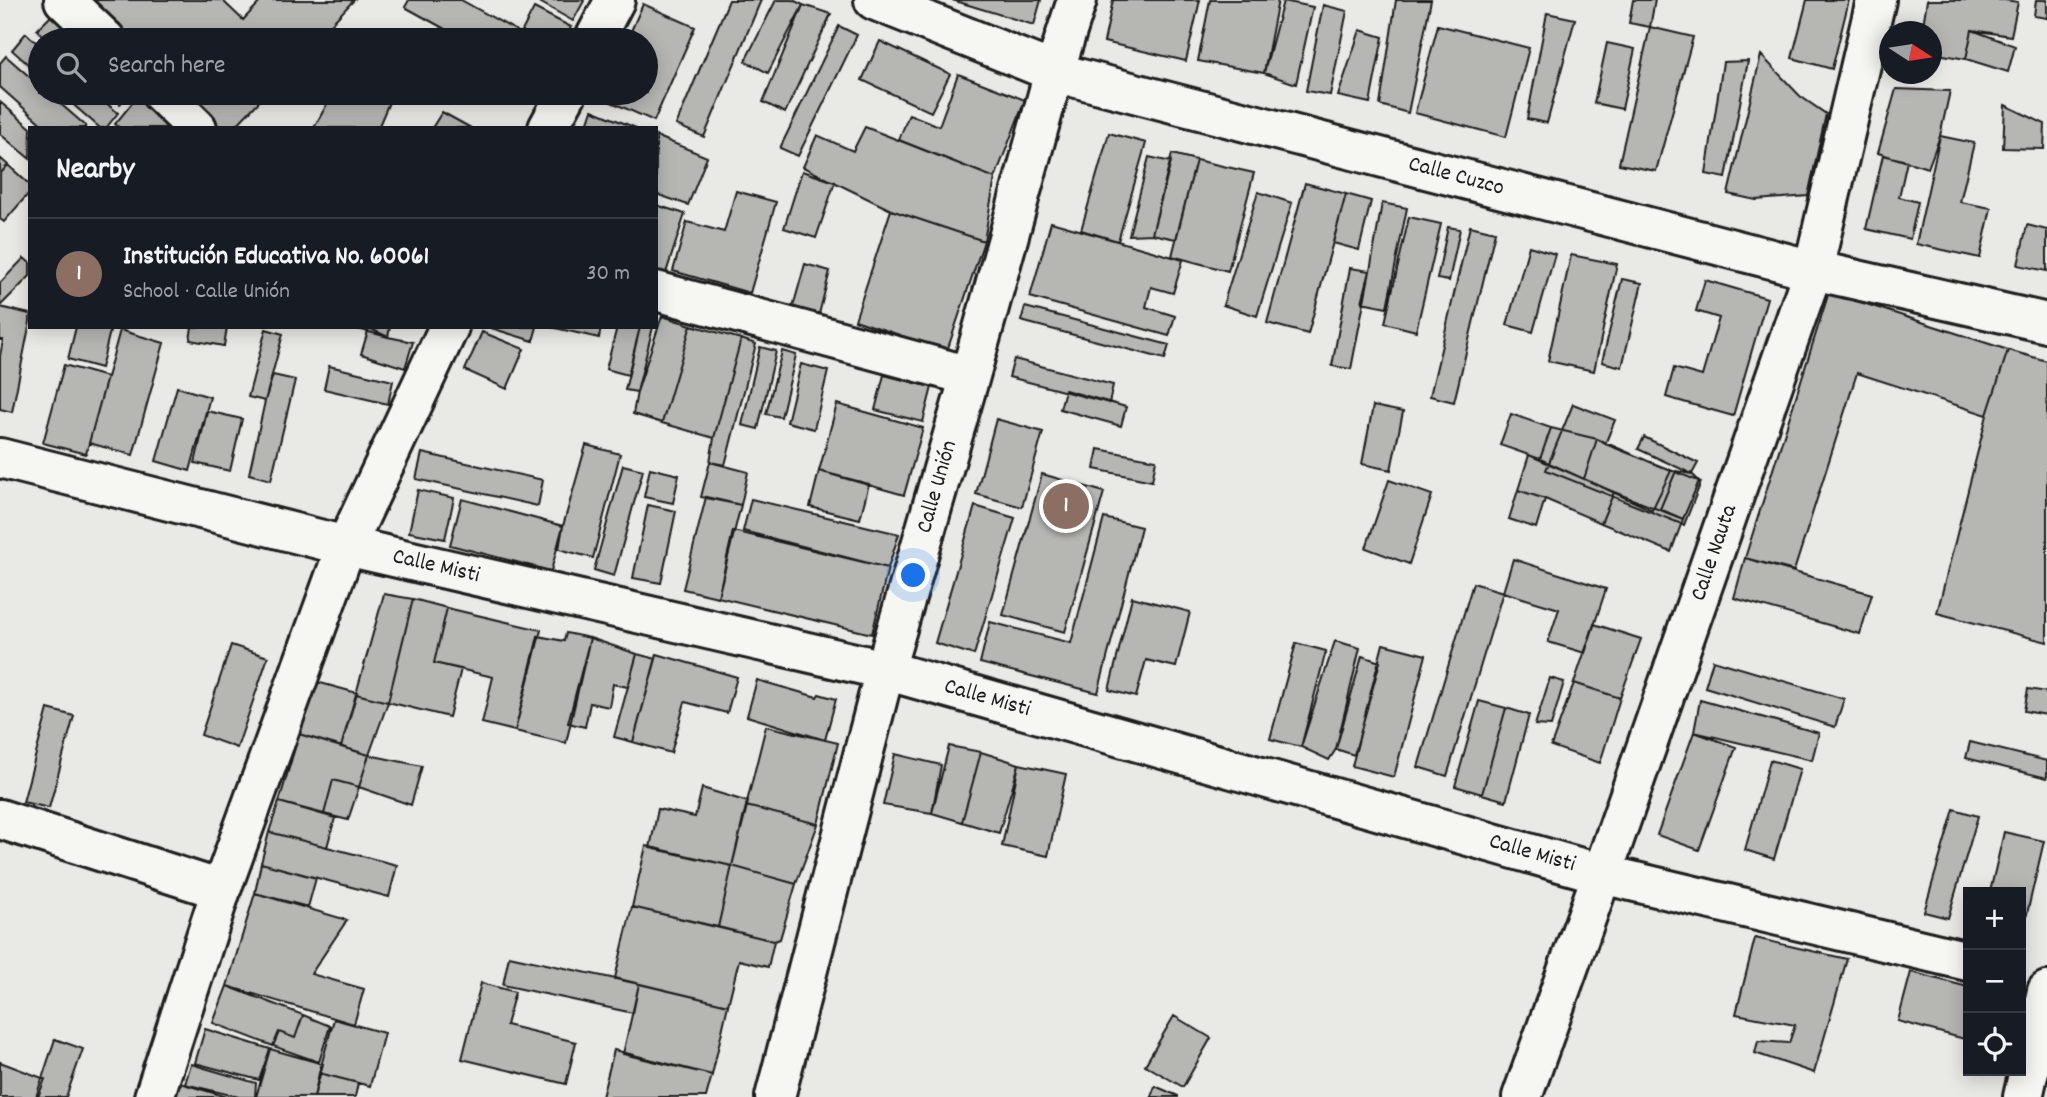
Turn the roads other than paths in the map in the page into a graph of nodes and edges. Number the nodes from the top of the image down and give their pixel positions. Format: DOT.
graph roads {
  1 [pos="64,0"];
  2 [pos="615,0"];
  3 [pos="874,0"];
  4 [pos="1077,0"];
  5 [pos="1876,0"];
  6 [pos="93,28"];
  7 [pos="600,28"];
  8 [pos="1054,72"];
  9 [pos="173,105"];
  10 [pos="560,105"];
  11 [pos="195,126"];
  12 [pos="549,126"];
  13 [pos="1813,270"];
  14 [pos="658,292"];
  15 [pos="2047,323"];
  16 [pos="448,329"];
  17 [pos="970,376"];
  18 [pos="0,458"];
  19 [pos="346,547"];
  20 [pos="885,670"];
  21 [pos="0,819"];
  22 [pos="1602,874"];
  23 [pos="221,890"];
  24 [pos="1963,960"];
  25 [pos="2026,975"];
  26 [pos="2047,980"];
  27 [pos="2047,991"];
  28 [pos="154,1097"];
  29 [pos="775,1097"];
  30 [pos="1522,1097"];
  31 [pos="2023,1097"];
  1 -- 6 [label="street"];
  2 -- 7 [label="street"];
  3 -- 8 [label="street, Calle Cuzco"];
  4 -- 8 [label="street, Calle Unión"];
  5 -- 13 [label="street, Calle Nauta"];
  8 -- 13 [label="street, Calle Cuzco"];
  8 -- 17 [label="street, Calle Unión"];
  9 -- 11 [label="street"];
  10 -- 12 [label="street"];
  13 -- 15 [label="street, Calle Cuzco"];
  13 -- 22 [label="street, Calle Nauta"];
  14 -- 17 [label="street"];
  16 -- 19 [label="street"];
  17 -- 20 [label="street, Calle Unión"];
  18 -- 19 [label="street, Calle Misti"];
  19 -- 20 [label="street, Calle Misti"];
  19 -- 23 [label="street"];
  20 -- 22 [label="street, Calle Misti"];
  20 -- 29 [label="street, Calle Unión"];
  21 -- 23 [label="street"];
  22 -- 24 [label="street, Calle Misti"];
  22 -- 30 [label="street, Calle Nauta"];
  23 -- 28 [label="street"];
  25 -- 26 [label="street"];
  27 -- 31 [label="street"];
}
